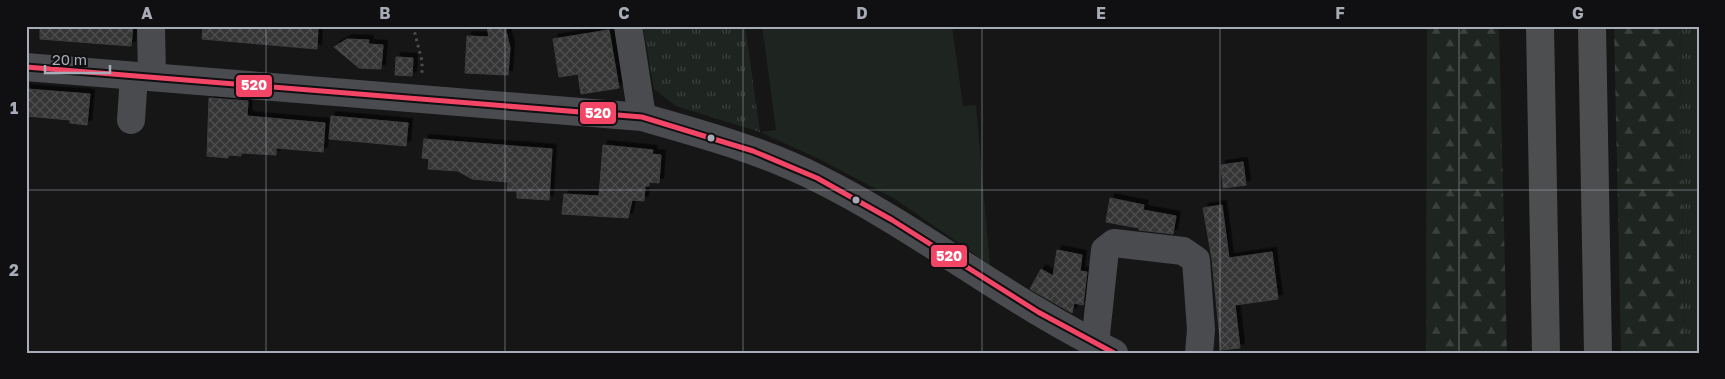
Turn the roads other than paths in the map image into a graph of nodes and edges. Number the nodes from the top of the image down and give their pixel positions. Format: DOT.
graph roads {
  1 [pos="151,26"];
  2 [pos="628,26"];
  3 [pos="1540,26"];
  4 [pos="1592,26"];
  5 [pos="26,67"];
  6 [pos="143,77"];
  7 [pos="642,117"];
  8 [pos="131,120"];
  9 [pos="1104,348"];
  10 [pos="1199,353"];
  11 [pos="1546,353"];
  12 [pos="1598,353"];
  1 -- 6 [label="street"];
  2 -- 7 [label="street"];
  3 -- 11 [label="highway"];
  4 -- 12 [label="highway"];
  5 -- 6 [label="street"];
  6 -- 7 [label="street"];
  6 -- 8 [label="street"];
  7 -- 9 [label="street"];
  9 -- 10 [label="street"];
}
